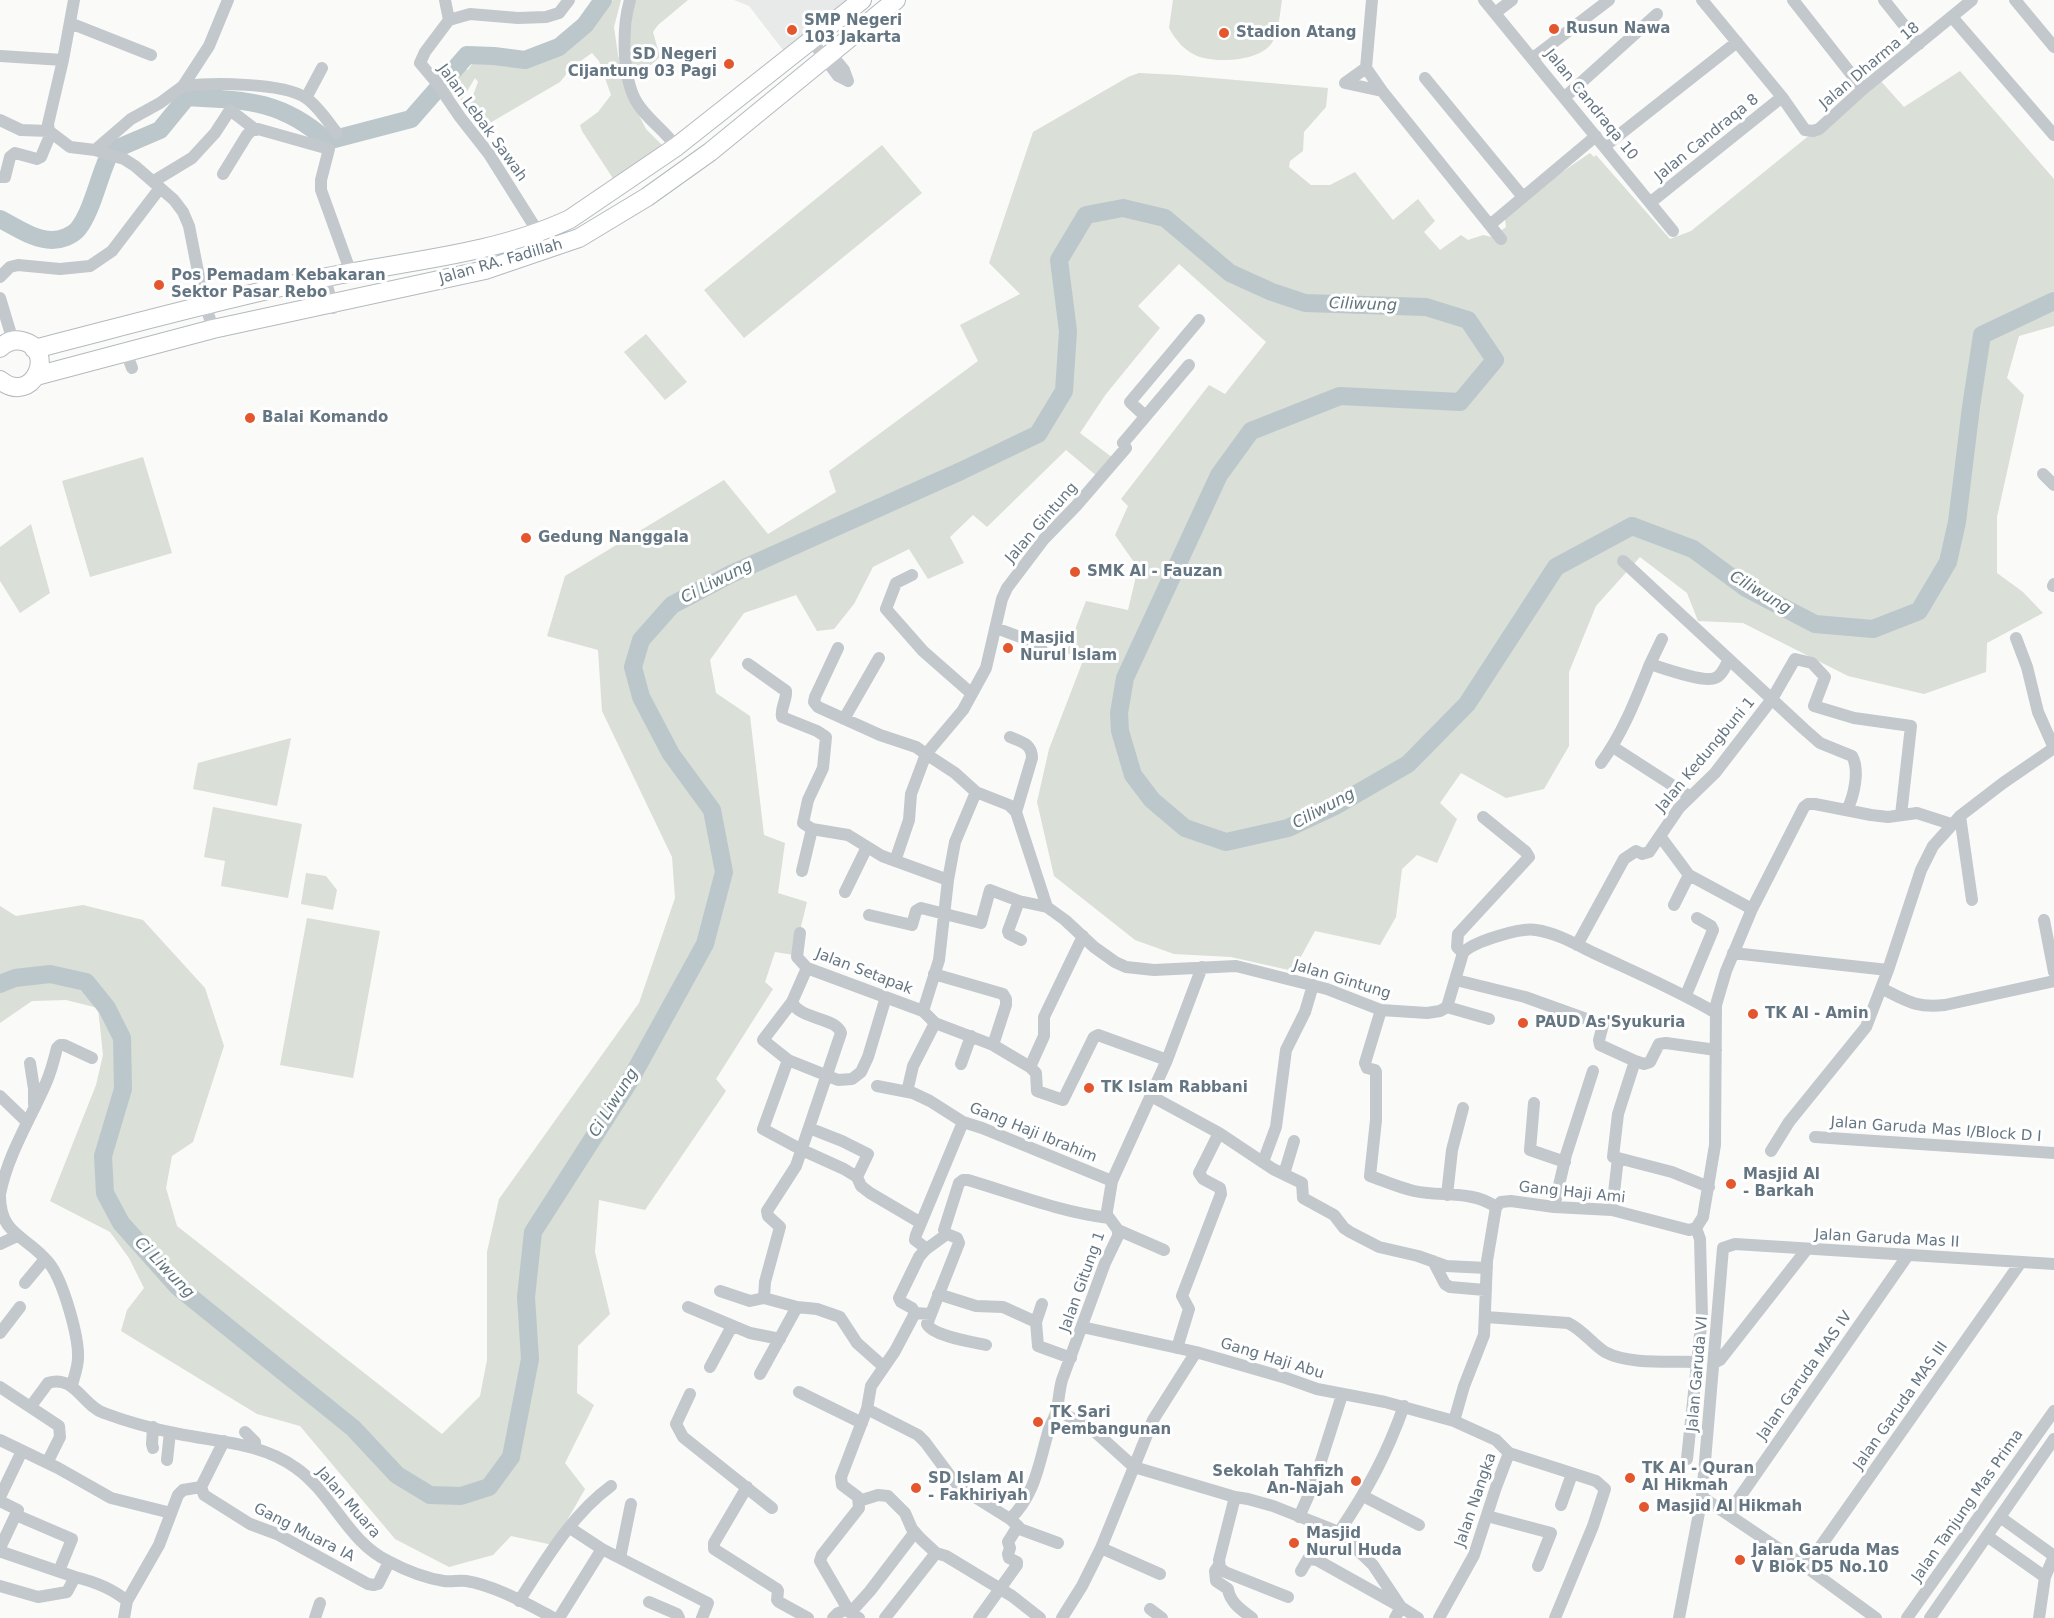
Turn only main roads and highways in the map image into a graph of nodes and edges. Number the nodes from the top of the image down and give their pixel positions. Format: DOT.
graph roads {
  1 [pos="862,0"];
  2 [pos="896,0"];
  3 [pos="4,342"];
  4 [pos="34,349"];
  5 [pos="36,376"];
  6 [pos="0,380"];
  1 -- 4 [label="main road, Jalan RA. Fadillah"];
  2 -- 5 [label="main road, Jalan RA. Fadillah"];
  3 -- 4 [label="main road"];
  4 -- 5 [label="main road"];
  5 -- 6 [label="main road, Jalan RA. Fadillah"];
}
